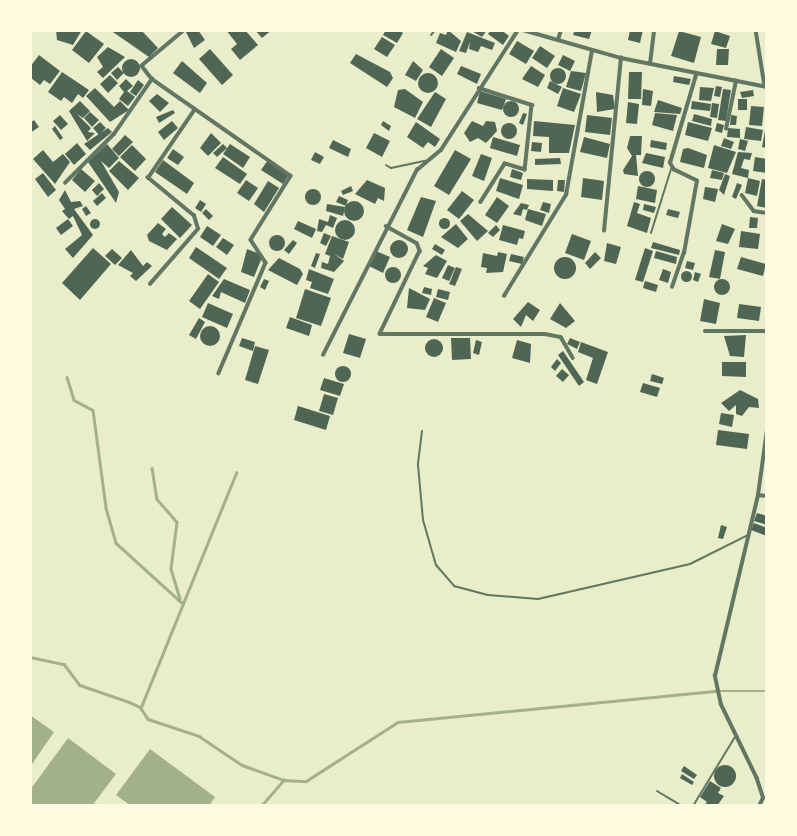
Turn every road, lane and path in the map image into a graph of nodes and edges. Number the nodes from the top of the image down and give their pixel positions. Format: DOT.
graph roads {
  1 [pos="184,30"];
  2 [pos="435,30"];
  3 [pos="517,30"];
  4 [pos="523,30"];
  5 [pos="561,30"];
  6 [pos="654,30"];
  7 [pos="756,30"];
  8 [pos="432,35"];
  9 [pos="558,40"];
  10 [pos="592,51"];
  11 [pos="621,58"];
  12 [pos="650,64"];
  13 [pos="696,75"];
  14 [pos="152,79"];
  15 [pos="736,81"];
  16 [pos="766,87"];
  17 [pos="480,88"];
  18 [pos="195,109"];
  19 [pos="726,128"];
  20 [pos="426,161"];
  21 [pos="386,165"];
  22 [pos="671,168"];
  23 [pos="65,183"];
  24 [pos="742,195"];
  25 [pos="481,202"];
  26 [pos="767,213"];
  27 [pos="386,226"];
  28 [pos="604,231"];
  29 [pos="650,233"];
  30 [pos="150,284"];
  31 [pos="672,287"];
  32 [pos="504,296"];
  33 [pos="705,331"];
  34 [pos="767,331"];
  35 [pos="323,355"];
  36 [pos="573,358"];
  37 [pos="219,373"];
  38 [pos="767,430"];
  39 [pos="422,431"];
  40 [pos="765,452"];
  41 [pos="758,495"];
  42 [pos="767,496"];
  43 [pos="746,536"];
  44 [pos="736,736"];
  45 [pos="657,791"];
  46 [pos="682,806"];
  47 [pos="693,806"];
  48 [pos="758,806"];
  1 -- 14 [label="street"];
  2 -- 8 [label="lane"];
  3 -- 17 [label="street"];
  4 -- 9 [label="street"];
  5 -- 9 [label="street"];
  6 -- 12 [label="street"];
  7 -- 16 [label="street"];
  9 -- 10 [label="street"];
  10 -- 11 [label="street"];
  10 -- 32 [label="street"];
  11 -- 12 [label="street"];
  11 -- 28 [label="street"];
  12 -- 13 [label="street"];
  13 -- 15 [label="street"];
  13 -- 22 [label="street"];
  14 -- 18 [label="street"];
  14 -- 23 [label="street"];
  15 -- 16 [label="street"];
  15 -- 19 [label="street"];
  17 -- 20 [label="street"];
  17 -- 25 [label="street"];
  18 -- 30 [label="street"];
  18 -- 37 [label="street"];
  20 -- 21 [label="lane"];
  20 -- 27 [label="street"];
  22 -- 29 [label="lane"];
  22 -- 31 [label="street"];
  24 -- 26 [label="street"];
  27 -- 35 [label="street"];
  27 -- 36 [label="street"];
  33 -- 34 [label="street"];
  38 -- 40 [label="street"];
  39 -- 43 [label="lane"];
  40 -- 41 [label="street"];
  41 -- 42 [label="street"];
  41 -- 43 [label="street"];
  43 -- 44 [label="street"];
  44 -- 47 [label="lane"];
  44 -- 48 [label="street"];
  45 -- 46 [label="lane"];
}
